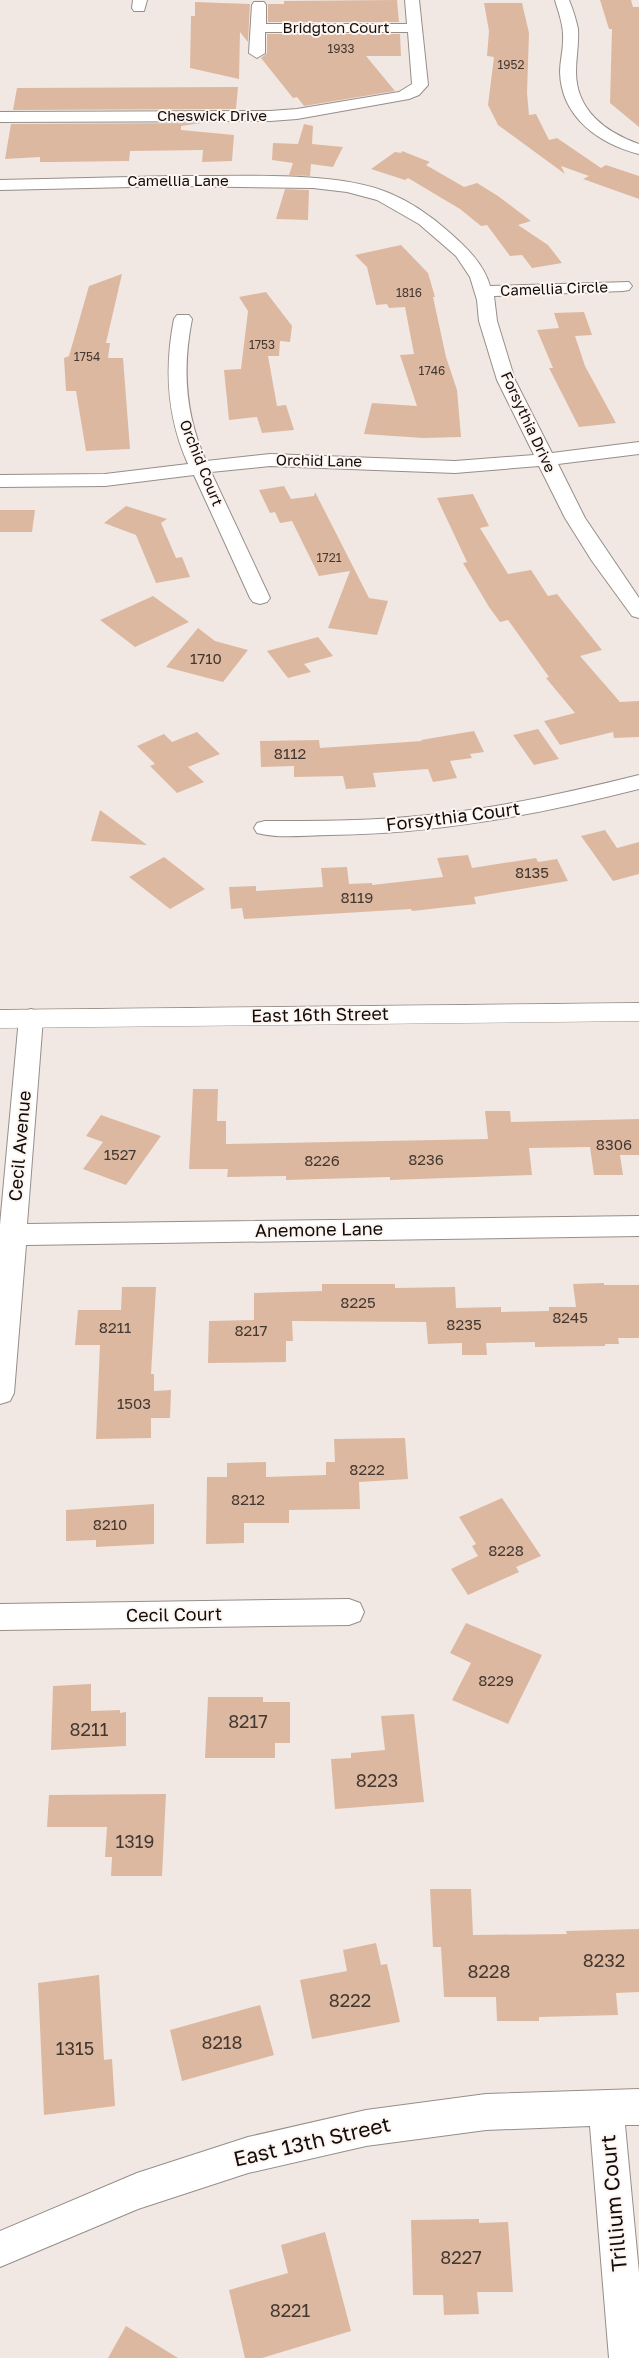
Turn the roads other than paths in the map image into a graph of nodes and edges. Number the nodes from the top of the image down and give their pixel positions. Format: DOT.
graph roads {
  1 [pos="412,0"];
  2 [pos="562,0"];
  3 [pos="259,5"];
  4 [pos="258,28"];
  5 [pos="414,28"];
  6 [pos="257,53"];
  7 [pos="0,118"];
  8 [pos="639,149"];
  9 [pos="0,185"];
  10 [pos="355,189"];
  11 [pos="623,286"];
  12 [pos="484,291"];
  13 [pos="183,319"];
  14 [pos="639,448"];
  15 [pos="544,459"];
  16 [pos="200,468"];
  17 [pos="0,481"];
  18 [pos="260,598"];
  19 [pos="639,612"];
  20 [pos="639,782"];
  21 [pos="265,828"];
  22 [pos="639,1012"];
  23 [pos="31,1018"];
  24 [pos="0,1019"];
  25 [pos="639,1226"];
  26 [pos="6,1234"];
  27 [pos="0,1393"];
  28 [pos="349,1612"];
  29 [pos="0,1617"];
  30 [pos="622,2107"];
  31 [pos="0,2249"];
  32 [pos="628,2358"];
  1 -- 5 [label="street"];
  2 -- 8 [label="street"];
  3 -- 4 [label="street, Bridgton Court"];
  4 -- 5 [label="street, Bridgton Court"];
  4 -- 6 [label="street, Bridgton Court"];
  5 -- 7 [label="street, Cheswick Drive"];
  9 -- 10 [label="street, Camellia Lane"];
  10 -- 12 [label="street, Forsythia Drive"];
  11 -- 12 [label="street, Camellia Circle"];
  12 -- 15 [label="street, Forsythia Drive"];
  13 -- 16 [label="street, Orchid Court"];
  14 -- 15 [label="street, Orchid Lane"];
  15 -- 16 [label="street, Orchid Lane"];
  15 -- 19 [label="street, Forsythia Drive"];
  16 -- 17 [label="street, Orchid Lane"];
  16 -- 18 [label="street, Orchid Court"];
  20 -- 21 [label="street, Forsythia Court"];
  22 -- 23 [label="street, East 16th Street"];
  23 -- 24 [label="street, East 16th Street"];
  23 -- 26 [label="street, Cecil Avenue"];
  25 -- 26 [label="street, Anemone Lane"];
  26 -- 27 [label="street, Cecil Avenue"];
  28 -- 29 [label="street, Cecil Court"];
  30 -- 31 [label="street, East 13th Street"];
  30 -- 32 [label="street, Trillium Court"];
}
